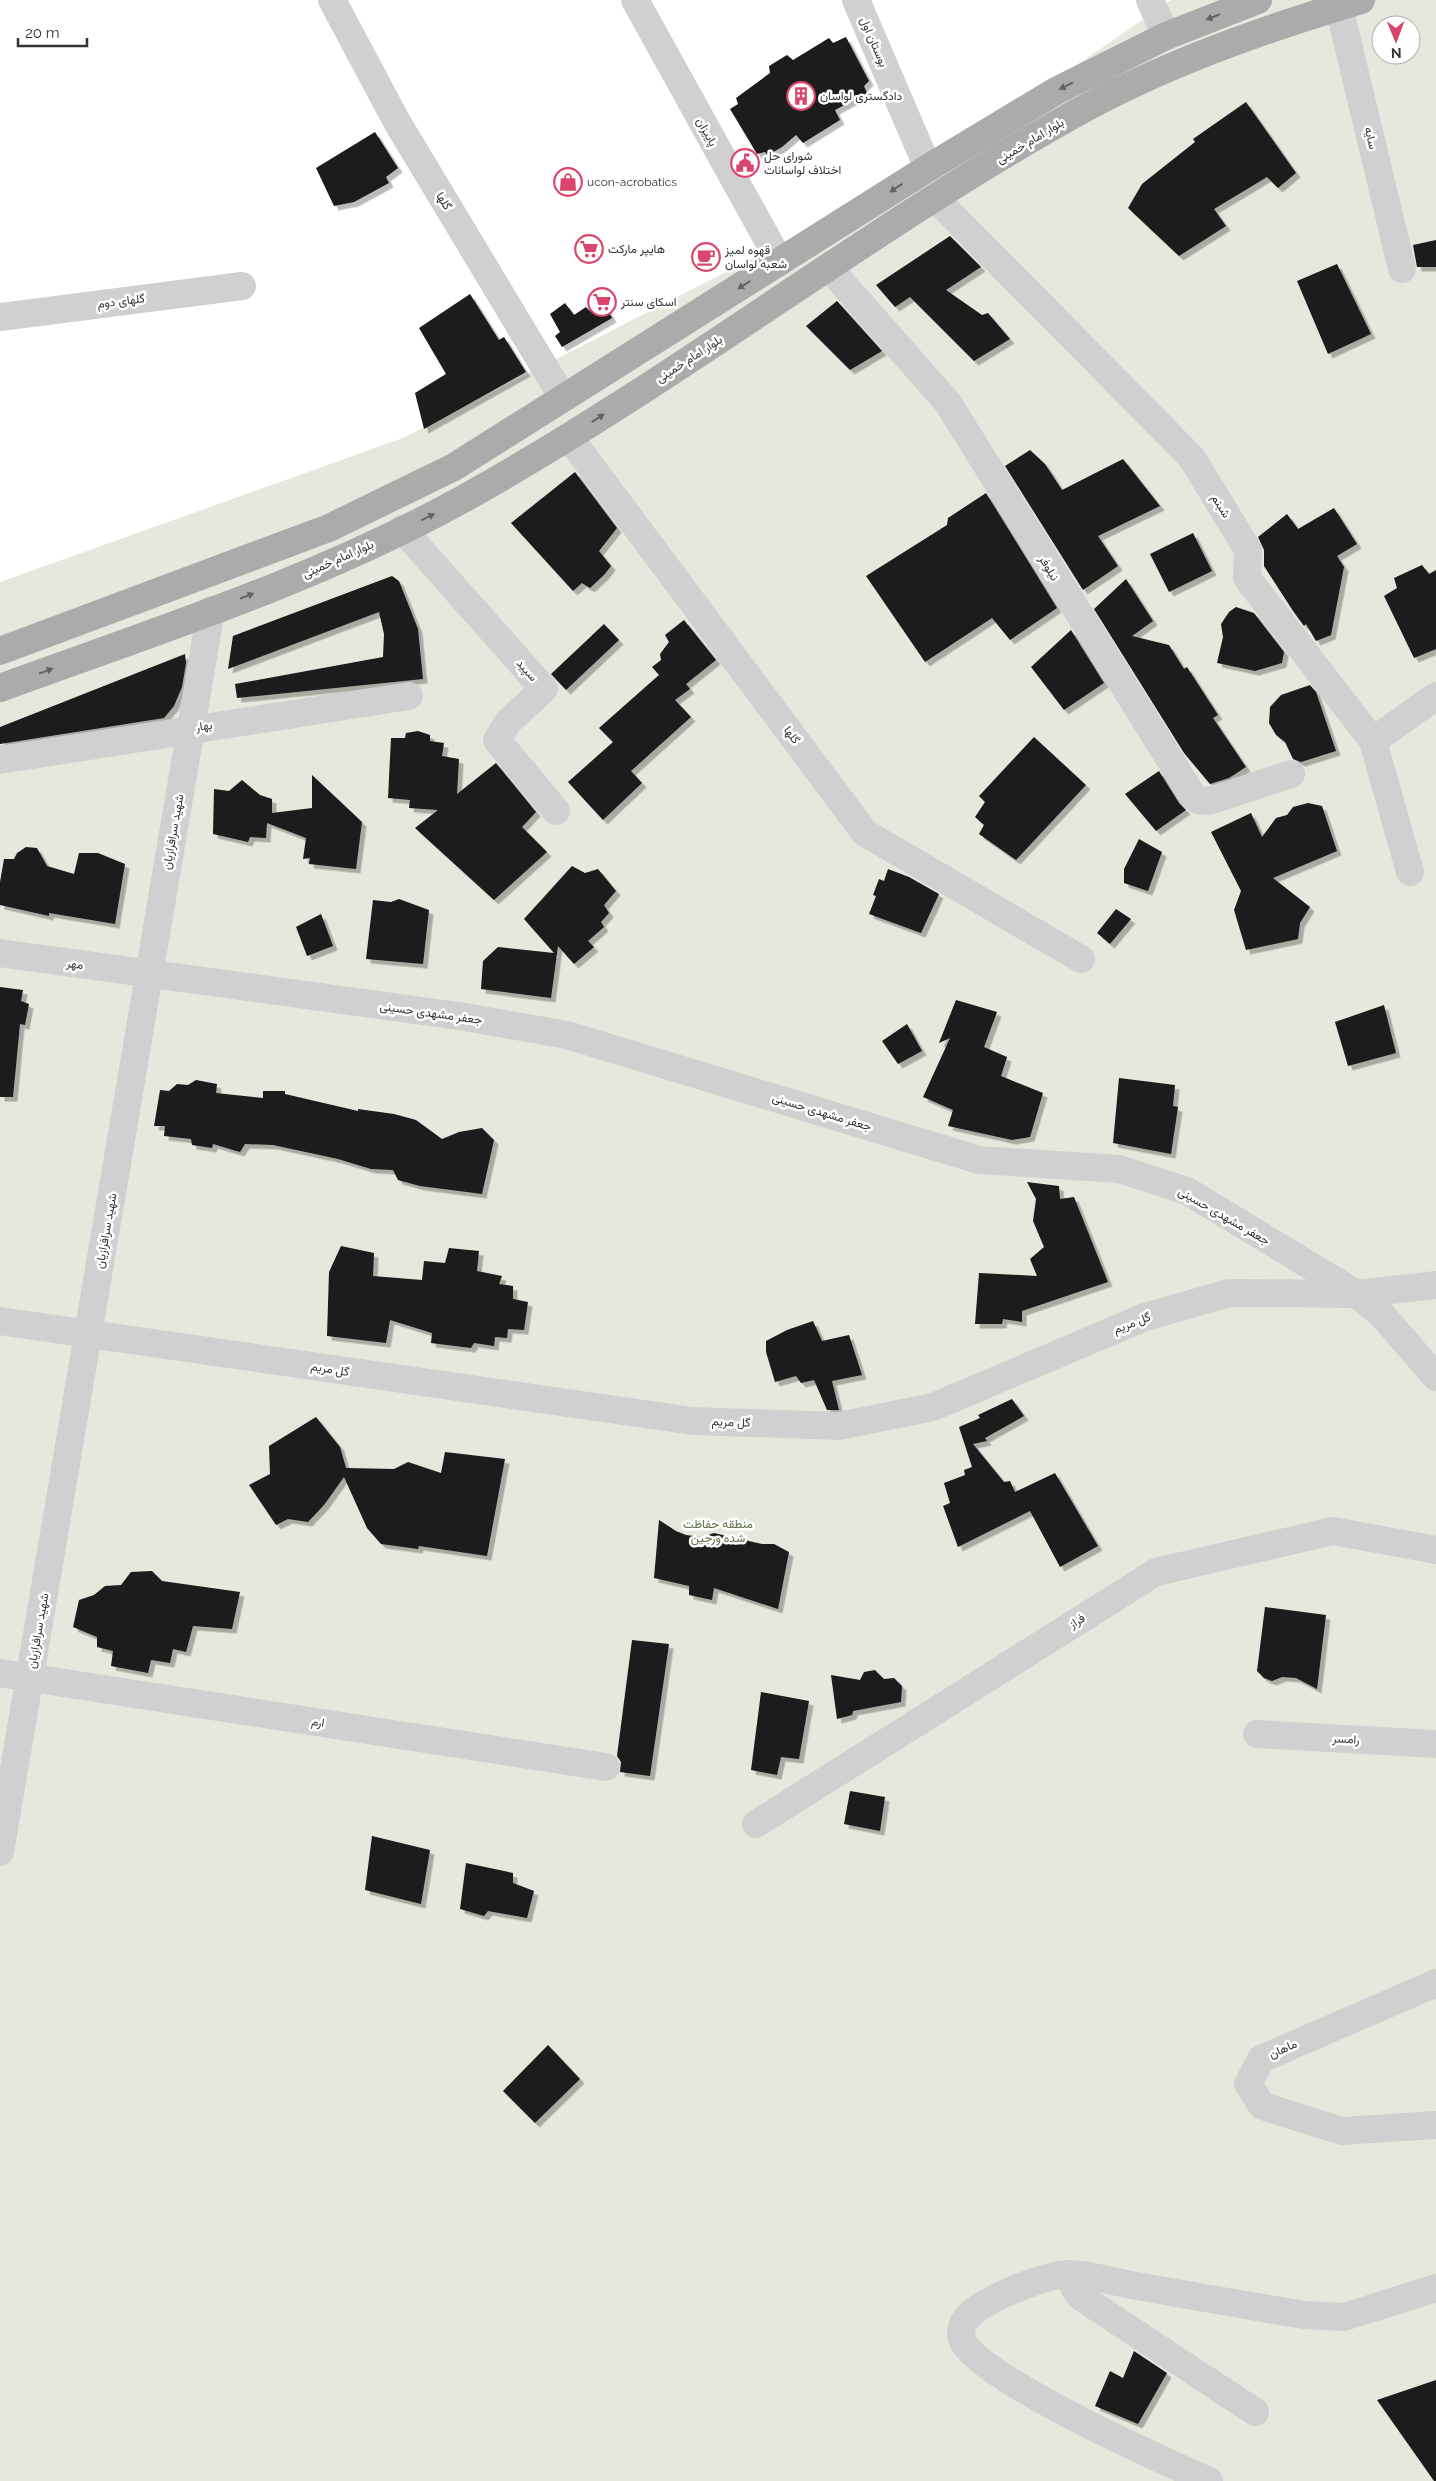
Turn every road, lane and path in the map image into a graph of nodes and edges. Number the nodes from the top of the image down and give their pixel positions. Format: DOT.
graph roads {
  1 [pos="332,0"];
  2 [pos="635,0"];
  3 [pos="856,0"];
  4 [pos="1150,0"];
  5 [pos="1258,0"];
  6 [pos="1350,3"];
  7 [pos="1166,36"];
  8 [pos="928,168"];
  9 [pos="935,198"];
  10 [pos="780,262"];
  11 [pos="829,268"];
  12 [pos="1402,269"];
  13 [pos="242,286"];
  14 [pos="0,317"];
  15 [pos="563,398"];
  16 [pos="569,437"];
  17 [pos="402,529"];
  18 [pos="211,610"];
  19 [pos="0,651"];
  20 [pos="0,688"];
  21 [pos="409,696"];
  22 [pos="1436,696"];
  23 [pos="191,728"];
  24 [pos="1373,741"];
  25 [pos="0,760"];
  26 [pos="1292,774"];
  27 [pos="556,811"];
  28 [pos="1410,872"];
  29 [pos="0,953"];
  30 [pos="1081,959"];
  31 [pos="149,974"];
  32 [pos="1436,1285"];
  33 [pos="1357,1294"];
  34 [pos="0,1321"];
  35 [pos="88,1332"];
  36 [pos="1436,1377"];
  37 [pos="1436,1550"];
  38 [pos="0,1673"];
  39 [pos="30,1678"];
  40 [pos="1257,1734"];
  41 [pos="1436,1744"];
  42 [pos="606,1767"];
  43 [pos="756,1824"];
  44 [pos="0,1852"];
  45 [pos="1436,1983"];
  46 [pos="1436,2124"];
  47 [pos="1070,2274"];
  48 [pos="1436,2288"];
  49 [pos="1255,2412"];
  50 [pos="1208,2481"];
  1 -- 15 [label="street, گلها"];
  2 -- 10 [label="street, پاییزان"];
  3 -- 8 [label="street, بوستان اول"];
  4 -- 7 [label="street"];
  5 -- 7 [label="main road, one-way"];
  6 -- 9 [label="main road, بلوار امام خمینی"];
  6 -- 12 [label="street, سایه"];
  7 -- 8 [label="main road, one-way"];
  8 -- 10 [label="main road, one-way"];
  9 -- 11 [label="main road, بلوار امام خمینی"];
  9 -- 24 [label="street, شبنم"];
  10 -- 15 [label="main road, one-way"];
  16 -- 11 [label="main road, بلوار امام خمینی, one-way"];
  11 -- 26 [label="street, نیلوفر"];
  13 -- 14 [label="street, گلهای دوم"];
  15 -- 19 [label="main road"];
  17 -- 16 [label="main road, بلوار امام خمینی, one-way"];
  16 -- 30 [label="street, گلها"];
  18 -- 17 [label="main road, بلوار امام خمینی, one-way"];
  17 -- 27 [label="street, سپید"];
  20 -- 18 [label="main road, بلوار امام خمینی, one-way"];
  18 -- 23 [label="street, شهید سرافرازیان"];
  21 -- 23 [label="street, بهار"];
  22 -- 24 [label="street"];
  23 -- 25 [label="street, بهار"];
  23 -- 31 [label="street, شهید سرافرازیان"];
  24 -- 28 [label="street, شبنم"];
  29 -- 31 [label="street, مهر"];
  31 -- 33 [label="street, جعفر مشهدی حسینی"];
  31 -- 35 [label="street, شهید سرافرازیان"];
  32 -- 33 [label="street, گل مریم"];
  33 -- 35 [label="street, گل مریم"];
  33 -- 36 [label="street, جعفر مشهدی حسینی"];
  34 -- 35 [label="street, گل مریم"];
  35 -- 39 [label="street, شهید سرافرازیان"];
  37 -- 43 [label="street, فراز"];
  38 -- 39 [label="street, ارم"];
  39 -- 42 [label="street, ارم"];
  39 -- 44 [label="street, شهید سرافرازیان"];
  40 -- 41 [label="street, رامسر"];
  45 -- 46 [label="street, ماهان"];
  47 -- 48 [label="street"];
  47 -- 49 [label="street"];
  47 -- 50 [label="street"];
}
